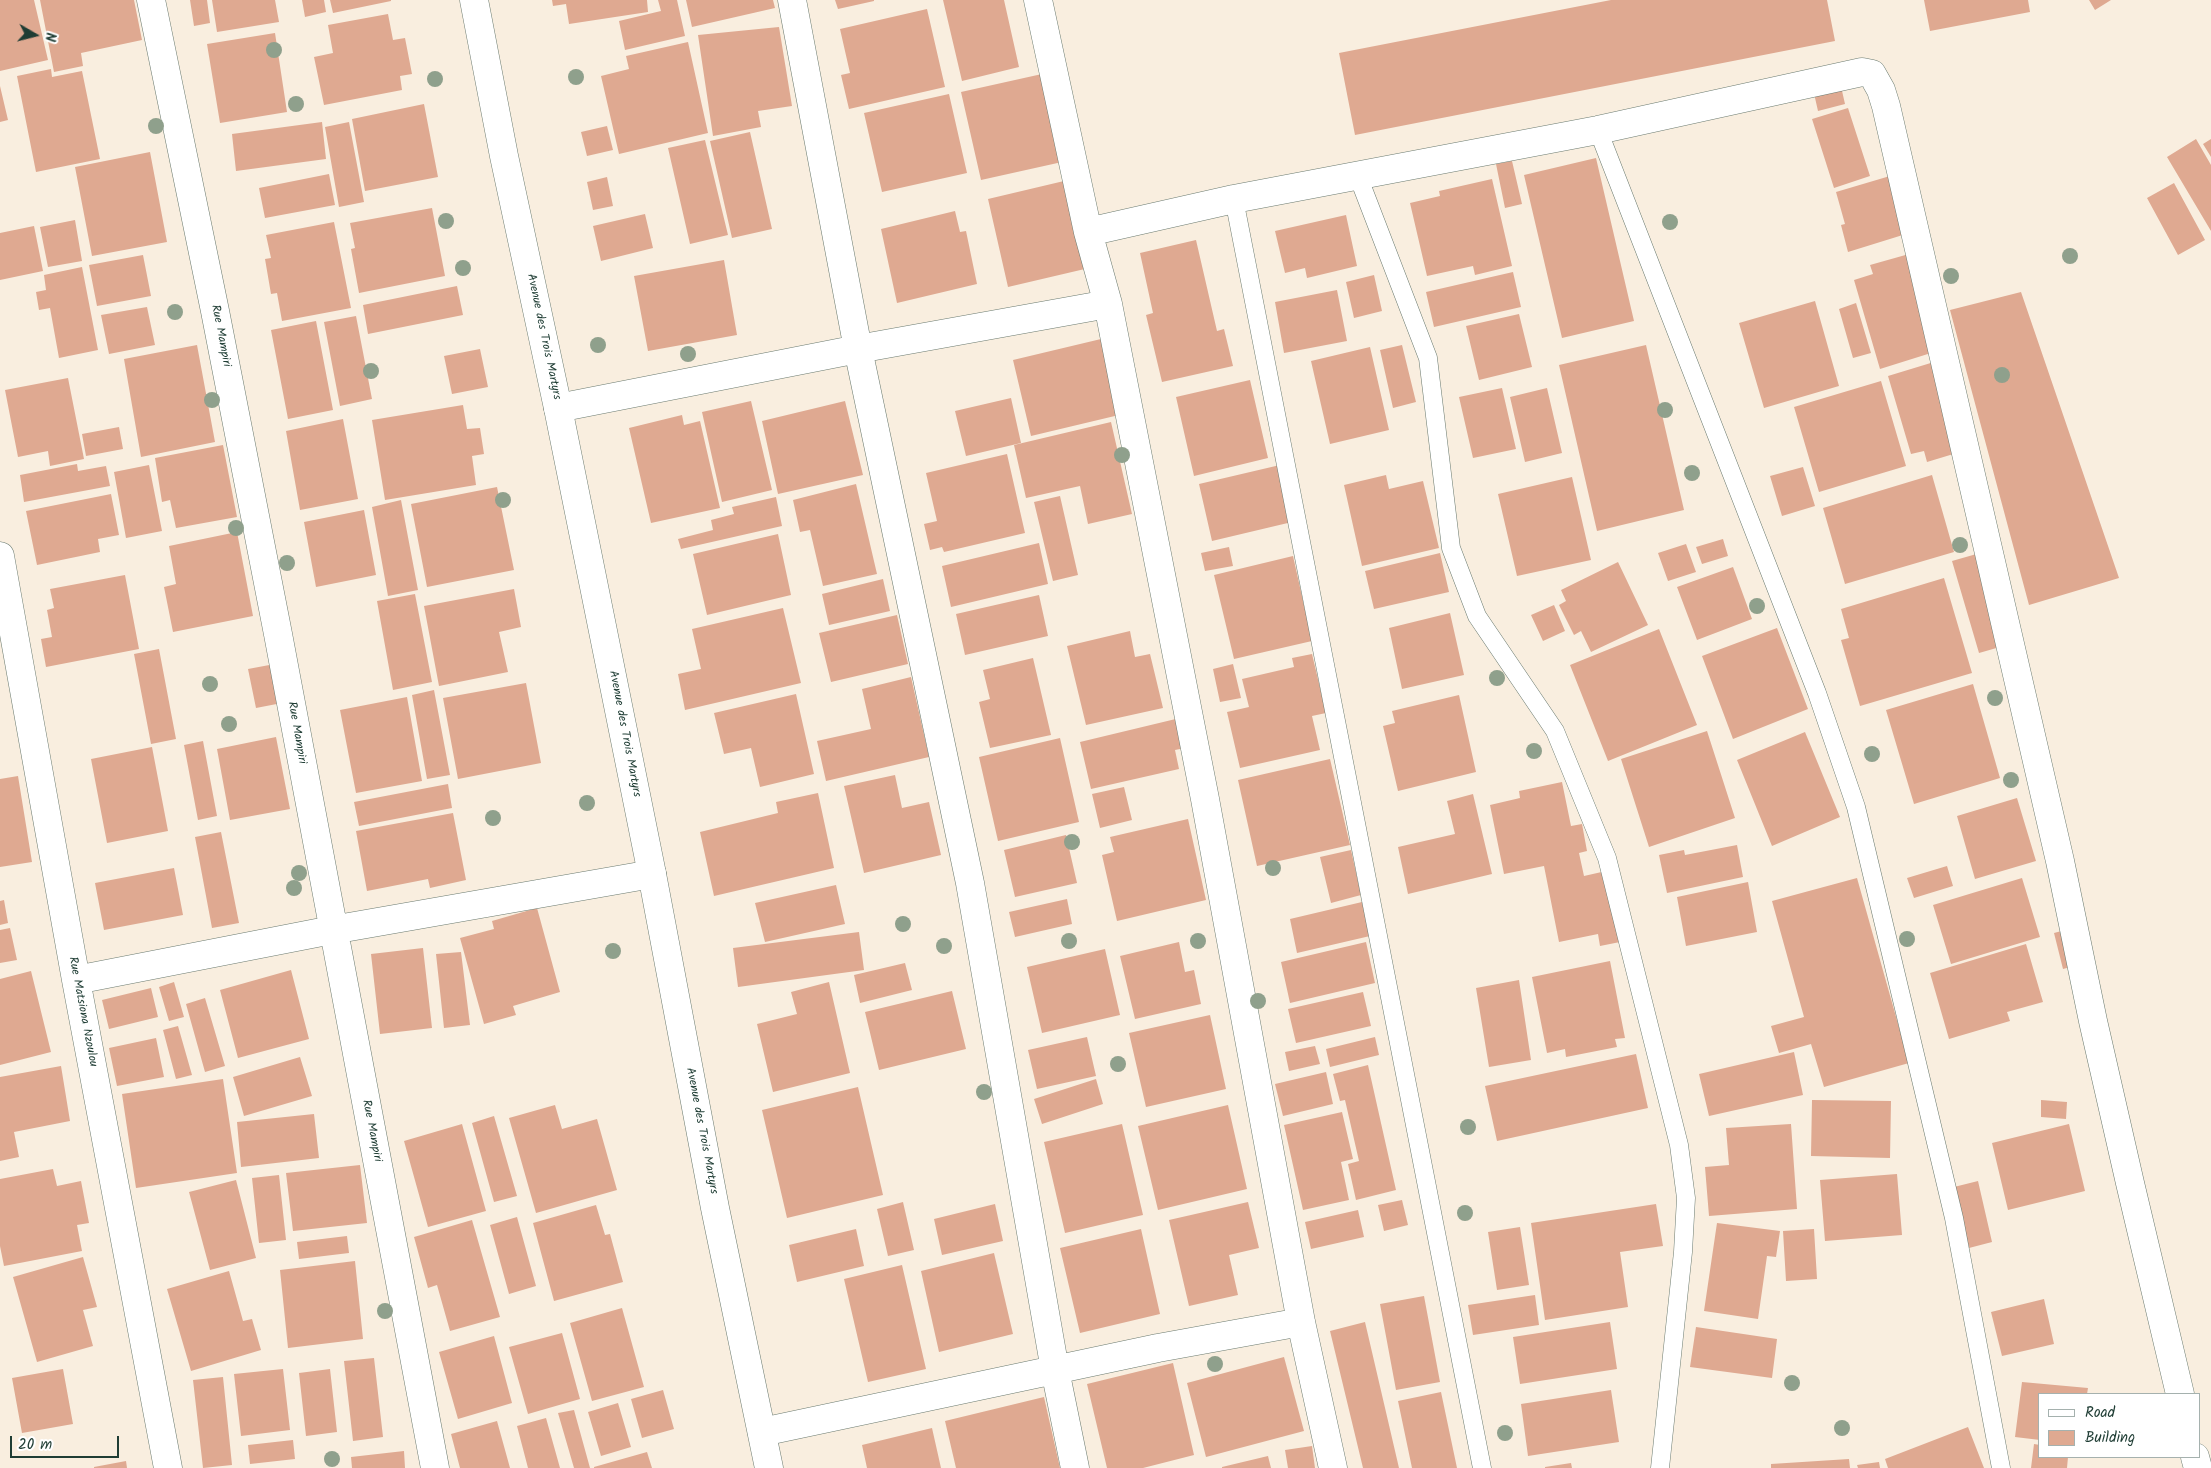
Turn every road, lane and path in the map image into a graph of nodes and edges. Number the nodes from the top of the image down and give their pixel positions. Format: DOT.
graph roads {
  1 [pos="151,0"];
  2 [pos="474,0"];
  3 [pos="792,0"];
  4 [pos="1038,0"];
  5 [pos="1598,130"];
  6 [pos="1358,176"];
  7 [pos="1234,199"];
  8 [pos="1088,232"];
  9 [pos="1108,304"];
  10 [pos="858,349"];
  11 [pos="558,408"];
  12 [pos="0,556"];
  13 [pos="652,874"];
  14 [pos="332,930"];
  15 [pos="76,980"];
  16 [pos="1301,1322"];
  17 [pos="1056,1370"];
  18 [pos="2180,1393"];
  19 [pos="762,1432"];
  20 [pos="168,1468"];
  21 [pos="435,1468"];
  22 [pos="769,1468"];
  23 [pos="1075,1468"];
  24 [pos="1332,1468"];
  25 [pos="1482,1468"];
  26 [pos="1660,1468"];
  27 [pos="2001,1468"];
  1 -- 14 [label="street, Rue Mampiri"];
  2 -- 11 [label="street, Avenue des Trois Martyrs"];
  3 -- 10 [label="street"];
  4 -- 8 [label="street"];
  5 -- 6 [label="street"];
  5 -- 18 [label="street"];
  5 -- 27 [label="lane"];
  6 -- 7 [label="street"];
  6 -- 26 [label="lane"];
  7 -- 8 [label="street"];
  7 -- 25 [label="lane"];
  8 -- 9 [label="street"];
  9 -- 10 [label="street"];
  9 -- 16 [label="street"];
  10 -- 11 [label="street"];
  10 -- 17 [label="street"];
  11 -- 13 [label="street, Avenue des Trois Martyrs"];
  12 -- 15 [label="street, Rue Matsiona Nzoulou"];
  13 -- 14 [label="street"];
  13 -- 19 [label="street, Avenue des Trois Martyrs"];
  14 -- 15 [label="street"];
  14 -- 21 [label="street, Rue Mampiri"];
  15 -- 20 [label="street, Rue Matsiona Nzoulou"];
  16 -- 17 [label="street"];
  16 -- 24 [label="street"];
  17 -- 19 [label="street"];
  17 -- 23 [label="street"];
  19 -- 22 [label="street, Avenue des Trois Martyrs"];
}
